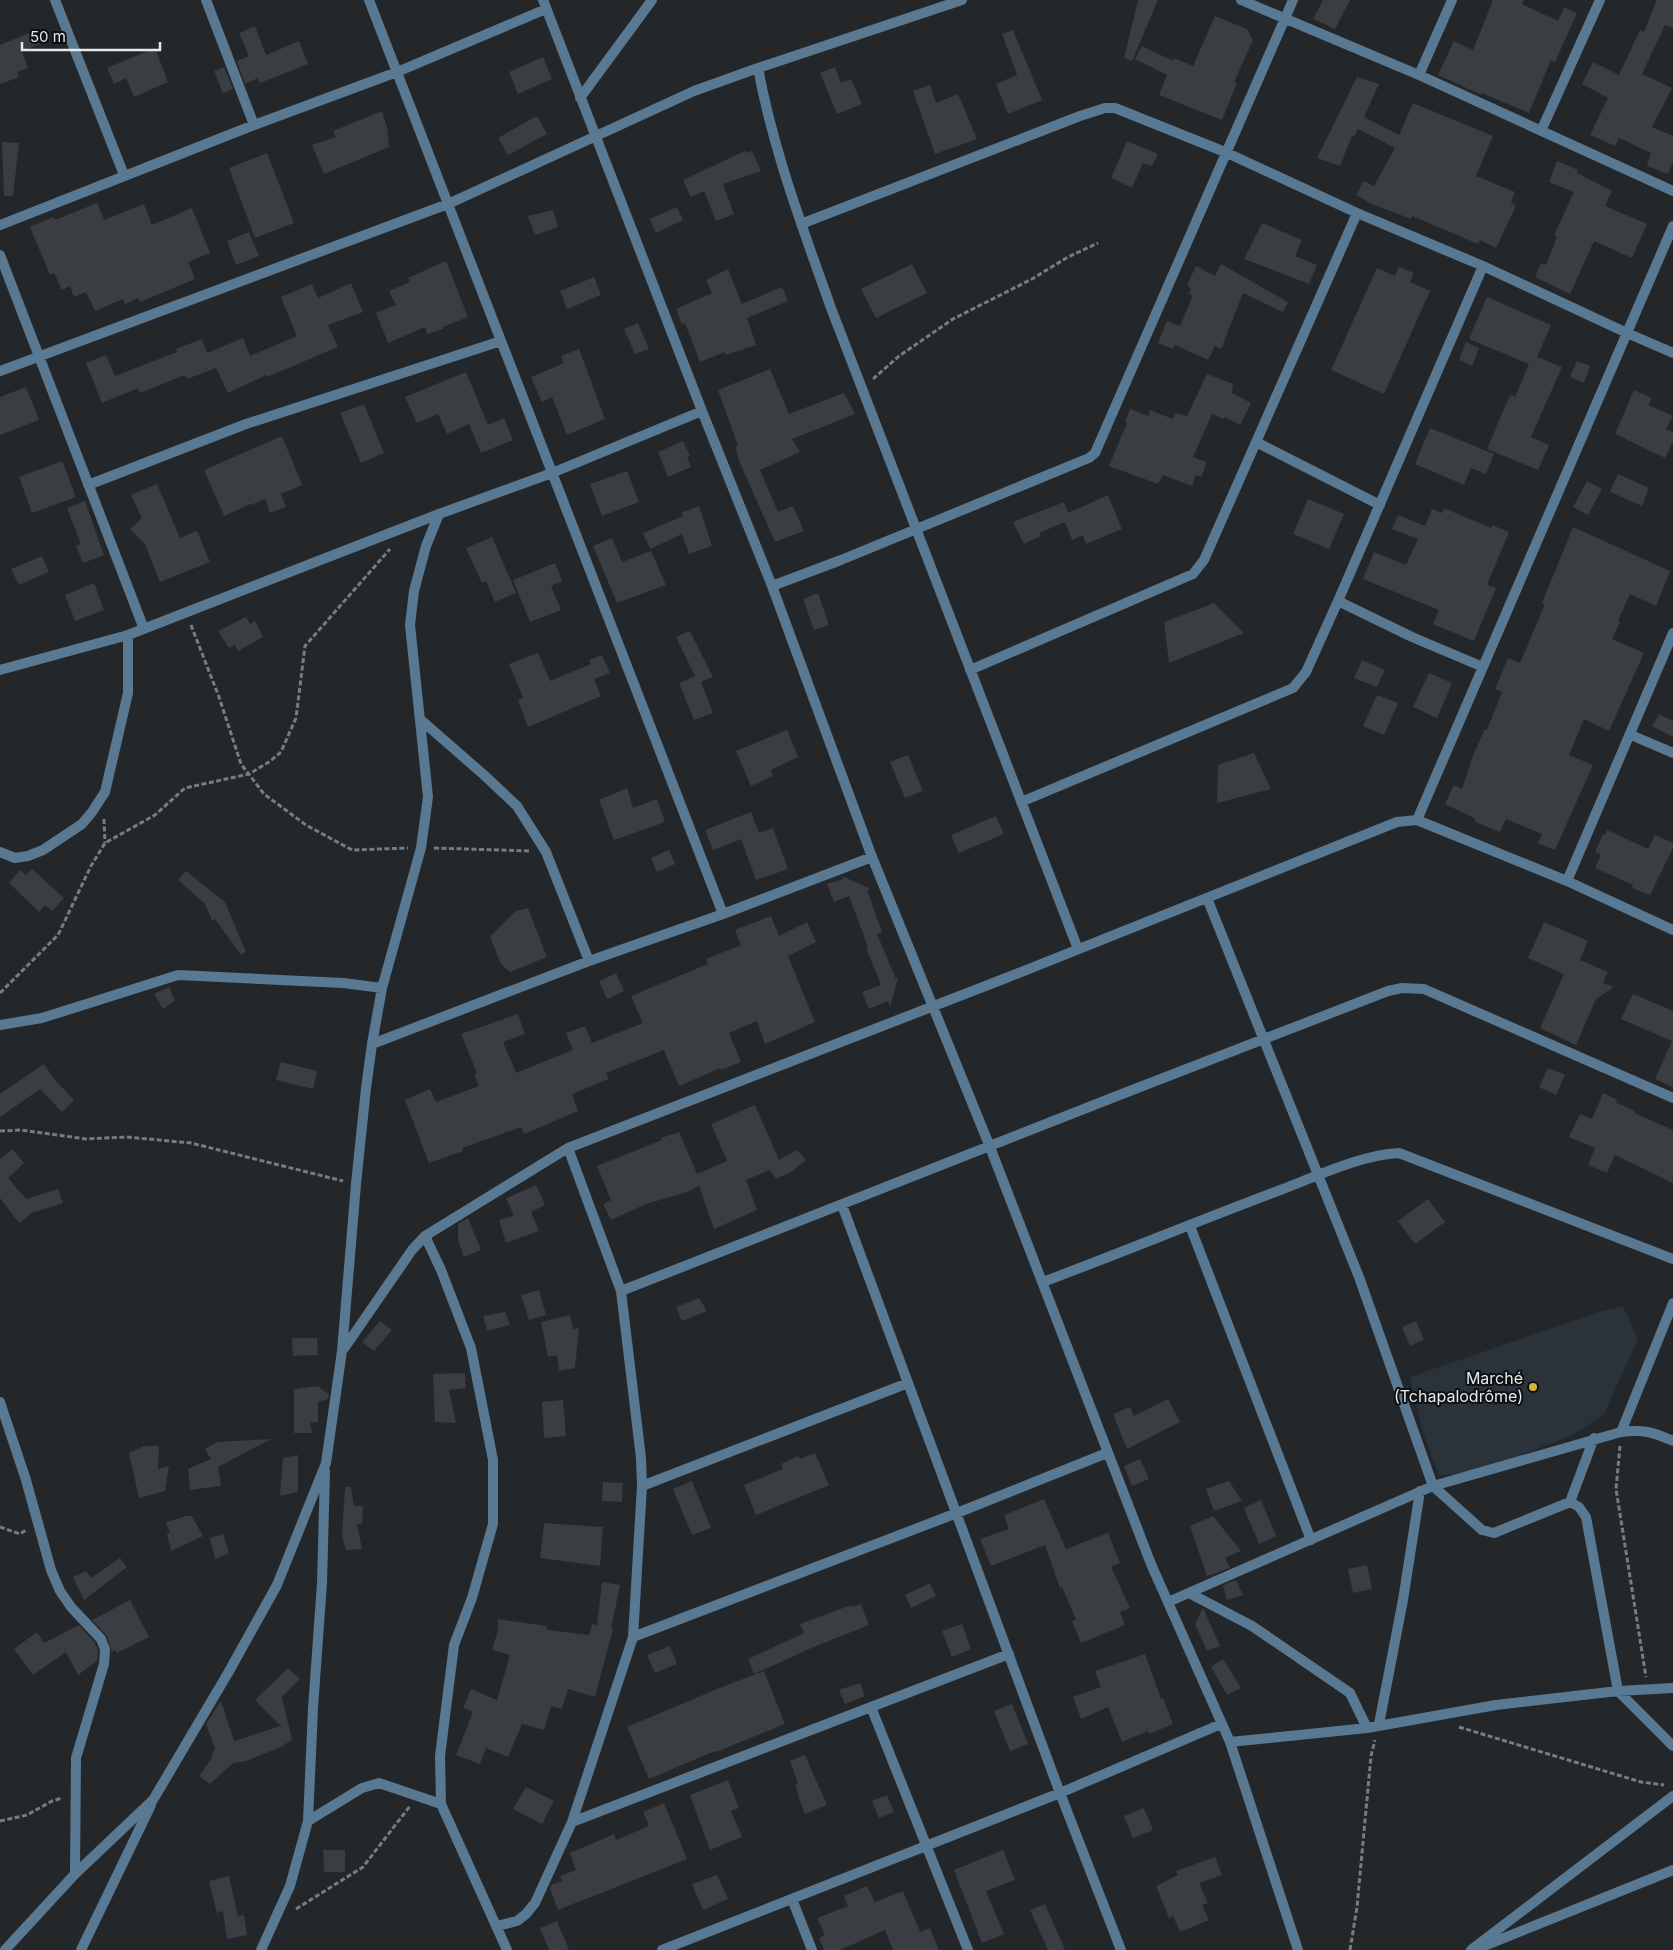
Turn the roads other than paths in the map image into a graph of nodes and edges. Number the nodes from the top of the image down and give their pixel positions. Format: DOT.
graph roads {
  1 [pos="55,0"];
  2 [pos="206,0"];
  3 [pos="369,0"];
  4 [pos="652,0"];
  5 [pos="962,0"];
  6 [pos="1241,0"];
  7 [pos="1293,0"];
  8 [pos="1452,0"];
  9 [pos="1600,0"];
  10 [pos="544,4"];
  11 [pos="1285,19"];
  12 [pos="758,68"];
  13 [pos="397,72"];
  14 [pos="1419,75"];
  15 [pos="580,98"];
  16 [pos="254,125"];
  17 [pos="1541,131"];
  18 [pos="595,137"];
  19 [pos="1225,152"];
  20 [pos="124,175"];
  21 [pos="1673,191"];
  22 [pos="448,204"];
  23 [pos="1357,213"];
  24 [pos="801,224"];
  25 [pos="0,225"];
  26 [pos="1673,226"];
  27 [pos="0,255"];
  28 [pos="1483,266"];
  29 [pos="1627,334"];
  30 [pos="501,341"];
  31 [pos="1673,353"];
  32 [pos="40,357"];
  33 [pos="0,371"];
  34 [pos="702,411"];
  35 [pos="1256,442"];
  36 [pos="552,473"];
  37 [pos="88,484"];
  38 [pos="1380,505"];
  39 [pos="439,514"];
  40 [pos="916,530"];
  41 [pos="772,586"];
  42 [pos="1338,601"];
  43 [pos="144,629"];
  44 [pos="1673,633"];
  45 [pos="128,635"];
  46 [pos="1483,667"];
  47 [pos="0,670"];
  48 [pos="970,670"];
  49 [pos="421,720"];
  50 [pos="1631,735"];
  51 [pos="1673,753"];
  52 [pos="1021,802"];
  53 [pos="1417,820"];
  54 [pos="0,852"];
  55 [pos="872,857"];
  56 [pos="1567,881"];
  57 [pos="1207,898"];
  58 [pos="723,914"];
  59 [pos="1673,930"];
  60 [pos="1078,949"];
  61 [pos="589,961"];
  62 [pos="382,988"];
  63 [pos="932,1007"];
  64 [pos="0,1025"];
  65 [pos="1263,1039"];
  66 [pos="372,1044"];
  67 [pos="1673,1098"];
  68 [pos="990,1147"];
  69 [pos="568,1148"];
  70 [pos="1319,1175"];
  71 [pos="842,1205"];
  72 [pos="1190,1226"];
  73 [pos="425,1236"];
  74 [pos="1673,1259"];
  75 [pos="1043,1282"];
  76 [pos="621,1291"];
  77 [pos="1673,1303"];
  78 [pos="342,1351"];
  79 [pos="908,1383"];
  80 [pos="0,1402"];
  81 [pos="1621,1432"];
  82 [pos="1594,1438"];
  83 [pos="1673,1441"];
  84 [pos="1107,1453"];
  85 [pos="326,1463"];
  86 [pos="642,1486"];
  87 [pos="1433,1486"];
  88 [pos="1420,1491"];
  89 [pos="1570,1502"];
  90 [pos="957,1513"];
  91 [pos="1311,1540"];
  92 [pos="1189,1593"];
  93 [pos="1168,1602"];
  94 [pos="633,1637"];
  95 [pos="1009,1654"];
  96 [pos="1673,1688"];
  97 [pos="1618,1691"];
  98 [pos="871,1707"];
  99 [pos="1221,1724"];
  100 [pos="1380,1724"];
  101 [pos="1367,1728"];
  102 [pos="1230,1742"];
  103 [pos="1673,1746"];
  104 [pos="1060,1793"];
  105 [pos="1673,1796"];
  106 [pos="153,1800"];
  107 [pos="441,1804"];
  108 [pos="308,1821"];
  109 [pos="572,1822"];
  110 [pos="926,1846"];
  111 [pos="1673,1870"];
  112 [pos="75,1874"];
  113 [pos="792,1899"];
  114 [pos="497,1926"];
  115 [pos="5,1950"];
  116 [pos="80,1950"];
  117 [pos="261,1950"];
  118 [pos="507,1950"];
  119 [pos="662,1950"];
  120 [pos="812,1950"];
  121 [pos="968,1950"];
  122 [pos="1121,1950"];
  123 [pos="1298,1950"];
  124 [pos="1473,1950"];
  1 -- 20 [label="street"];
  2 -- 16 [label="street"];
  3 -- 13 [label="street"];
  4 -- 15 [label="street"];
  5 -- 12 [label="street"];
  6 -- 11 [label="street"];
  7 -- 11 [label="street"];
  8 -- 14 [label="street"];
  9 -- 17 [label="street"];
  10 -- 13 [label="street"];
  10 -- 15 [label="street"];
  11 -- 14 [label="street"];
  11 -- 19 [label="street"];
  12 -- 18 [label="street"];
  12 -- 24 [label="street"];
  13 -- 16 [label="street"];
  13 -- 22 [label="street"];
  14 -- 17 [label="street"];
  15 -- 18 [label="street"];
  16 -- 20 [label="street"];
  17 -- 21 [label="street"];
  18 -- 22 [label="street"];
  18 -- 34 [label="street"];
  19 -- 23 [label="street"];
  19 -- 24 [label="street"];
  19 -- 40 [label="street"];
  20 -- 25 [label="street"];
  22 -- 30 [label="street"];
  22 -- 32 [label="street"];
  23 -- 28 [label="street"];
  23 -- 35 [label="street"];
  24 -- 40 [label="street"];
  26 -- 29 [label="street"];
  27 -- 32 [label="street"];
  28 -- 29 [label="street"];
  28 -- 38 [label="street"];
  29 -- 31 [label="street"];
  29 -- 46 [label="street"];
  30 -- 36 [label="street"];
  30 -- 37 [label="street"];
  32 -- 33 [label="street"];
  32 -- 37 [label="street"];
  34 -- 36 [label="street"];
  34 -- 41 [label="street"];
  35 -- 38 [label="street"];
  35 -- 48 [label="street"];
  36 -- 39 [label="street"];
  36 -- 58 [label="street"];
  37 -- 43 [label="street"];
  38 -- 42 [label="street"];
  39 -- 43 [label="street"];
  39 -- 49 [label="street"];
  40 -- 41 [label="street"];
  40 -- 48 [label="street"];
  41 -- 55 [label="street"];
  42 -- 46 [label="street"];
  42 -- 52 [label="street"];
  43 -- 45 [label="street"];
  44 -- 50 [label="street"];
  45 -- 47 [label="street"];
  45 -- 54 [label="street"];
  46 -- 53 [label="street"];
  48 -- 52 [label="street"];
  49 -- 61 [label="street"];
  49 -- 62 [label="street"];
  50 -- 51 [label="street"];
  50 -- 56 [label="street"];
  52 -- 60 [label="street"];
  53 -- 56 [label="street"];
  53 -- 57 [label="street"];
  55 -- 58 [label="street"];
  55 -- 63 [label="street"];
  56 -- 59 [label="street"];
  57 -- 60 [label="street"];
  57 -- 65 [label="street"];
  58 -- 61 [label="street"];
  60 -- 63 [label="street"];
  61 -- 66 [label="street"];
  62 -- 64 [label="street"];
  62 -- 66 [label="street"];
  63 -- 68 [label="street"];
  63 -- 69 [label="street"];
  65 -- 67 [label="street"];
  65 -- 68 [label="street"];
  65 -- 70 [label="street"];
  66 -- 78 [label="street"];
  68 -- 71 [label="street"];
  68 -- 75 [label="street"];
  69 -- 73 [label="street"];
  69 -- 76 [label="street"];
  70 -- 72 [label="street"];
  70 -- 74 [label="street"];
  70 -- 87 [label="street"];
  71 -- 76 [label="street"];
  71 -- 79 [label="street"];
  72 -- 75 [label="street"];
  72 -- 91 [label="street"];
  73 -- 78 [label="street"];
  73 -- 107 [label="street"];
  75 -- 84 [label="street"];
  76 -- 86 [label="street"];
  77 -- 81 [label="street"];
  78 -- 85 [label="street"];
  79 -- 86 [label="street"];
  79 -- 90 [label="street"];
  80 -- 112 [label="street"];
  81 -- 82 [label="street"];
  81 -- 83 [label="street"];
  82 -- 87 [label="street"];
  82 -- 89 [label="street"];
  84 -- 90 [label="street"];
  84 -- 93 [label="street"];
  85 -- 106 [label="street"];
  85 -- 108 [label="street"];
  86 -- 94 [label="street"];
  87 -- 88 [label="street"];
  87 -- 89 [label="street"];
  88 -- 91 [label="street"];
  88 -- 100 [label="street"];
  89 -- 97 [label="street"];
  90 -- 94 [label="street"];
  90 -- 95 [label="street"];
  91 -- 92 [label="street"];
  92 -- 93 [label="street"];
  92 -- 101 [label="street"];
  93 -- 99 [label="street"];
  94 -- 109 [label="street"];
  95 -- 98 [label="street"];
  95 -- 104 [label="street"];
  96 -- 97 [label="street"];
  97 -- 100 [label="street"];
  97 -- 103 [label="street"];
  98 -- 109 [label="street"];
  98 -- 110 [label="street"];
  99 -- 102 [label="street"];
  99 -- 104 [label="street"];
  100 -- 101 [label="street"];
  101 -- 102 [label="street"];
  102 -- 123 [label="street"];
  104 -- 110 [label="street"];
  104 -- 122 [label="street"];
  105 -- 124 [label="street"];
  106 -- 112 [label="street"];
  106 -- 116 [label="street"];
  107 -- 108 [label="street"];
  107 -- 114 [label="street"];
  108 -- 117 [label="street"];
  109 -- 114 [label="street"];
  110 -- 113 [label="street"];
  110 -- 121 [label="street"];
  111 -- 124 [label="street"];
  112 -- 115 [label="street"];
  113 -- 119 [label="street"];
  113 -- 120 [label="street"];
  114 -- 118 [label="street"];
}
